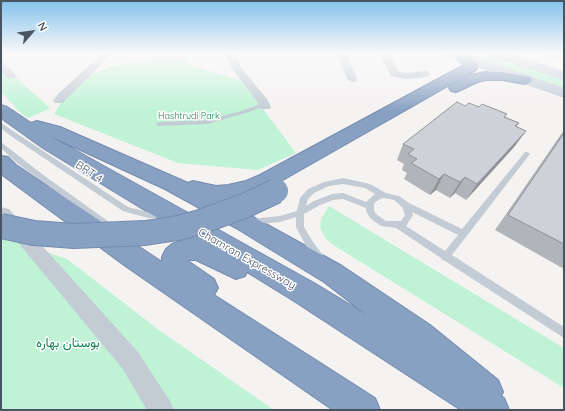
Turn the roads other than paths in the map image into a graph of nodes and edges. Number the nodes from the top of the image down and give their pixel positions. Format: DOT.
graph roads {
  1 [pos="8,72"];
  2 [pos="88,72"];
  3 [pos="240,72"];
  4 [pos="349,72"];
  5 [pos="394,72"];
  6 [pos="462,72"];
  7 [pos="503,72"];
  8 [pos="552,72"];
  9 [pos="426,74"];
  10 [pos="11,76"];
  11 [pos="564,76"];
  12 [pos="352,78"];
  13 [pos="525,80"];
  14 [pos="564,93"];
  15 [pos="59,101"];
  16 [pos="265,106"];
  17 [pos="1,110"];
  18 [pos="159,124"];
  19 [pos="10,125"];
  20 [pos="1,144"];
  21 [pos="527,154"];
  22 [pos="1,162"];
  23 [pos="172,184"];
  24 [pos="384,195"];
  25 [pos="406,205"];
  26 [pos="369,206"];
  27 [pos="300,213"];
  28 [pos="2,219"];
  29 [pos="244,222"];
  30 [pos="398,225"];
  31 [pos="464,234"];
  32 [pos="133,257"];
  33 [pos="446,257"];
  34 [pos="333,274"];
  35 [pos="304,292"];
  36 [pos="564,333"];
  37 [pos="276,353"];
  38 [pos="161,410"];
  39 [pos="363,410"];
  40 [pos="492,410"];
  41 [pos="507,410"];
  1 -- 10 [label="street"];
  2 -- 15 [label="street"];
  3 -- 16 [label="street"];
  4 -- 12 [label="street"];
  5 -- 9 [label="street"];
  6 -- 23 [label="highway"];
  7 -- 13 [label="main road"];
  8 -- 11 [label="main road"];
  13 -- 14 [label="main road"];
  13 -- 28 [label="highway, bridge"];
  16 -- 18 [label="lane"];
  17 -- 19 [label="highway, Chamran Expressway"];
  19 -- 23 [label="highway"];
  19 -- 35 [label="highway, Chamran Expressway"];
  20 -- 32 [label="lane"];
  21 -- 31 [label="lane"];
  22 -- 32 [label="highway"];
  23 -- 29 [label="highway"];
  24 -- 25 [label="lane"];
  24 -- 26 [label="lane"];
  24 -- 27 [label="lane"];
  25 -- 30 [label="lane"];
  25 -- 31 [label="lane"];
  26 -- 27 [label="lane"];
  26 -- 30 [label="lane"];
  27 -- 29 [label="lane"];
  27 -- 34 [label="lane"];
  28 -- 38 [label="street"];
  29 -- 34 [label="highway"];
  30 -- 33 [label="lane"];
  31 -- 33 [label="lane"];
  32 -- 37 [label="highway"];
  33 -- 36 [label="lane"];
  34 -- 41 [label="highway"];
  35 -- 37 [label="highway"];
  35 -- 40 [label="highway, Chamran Expressway"];
  37 -- 39 [label="highway"];
}
